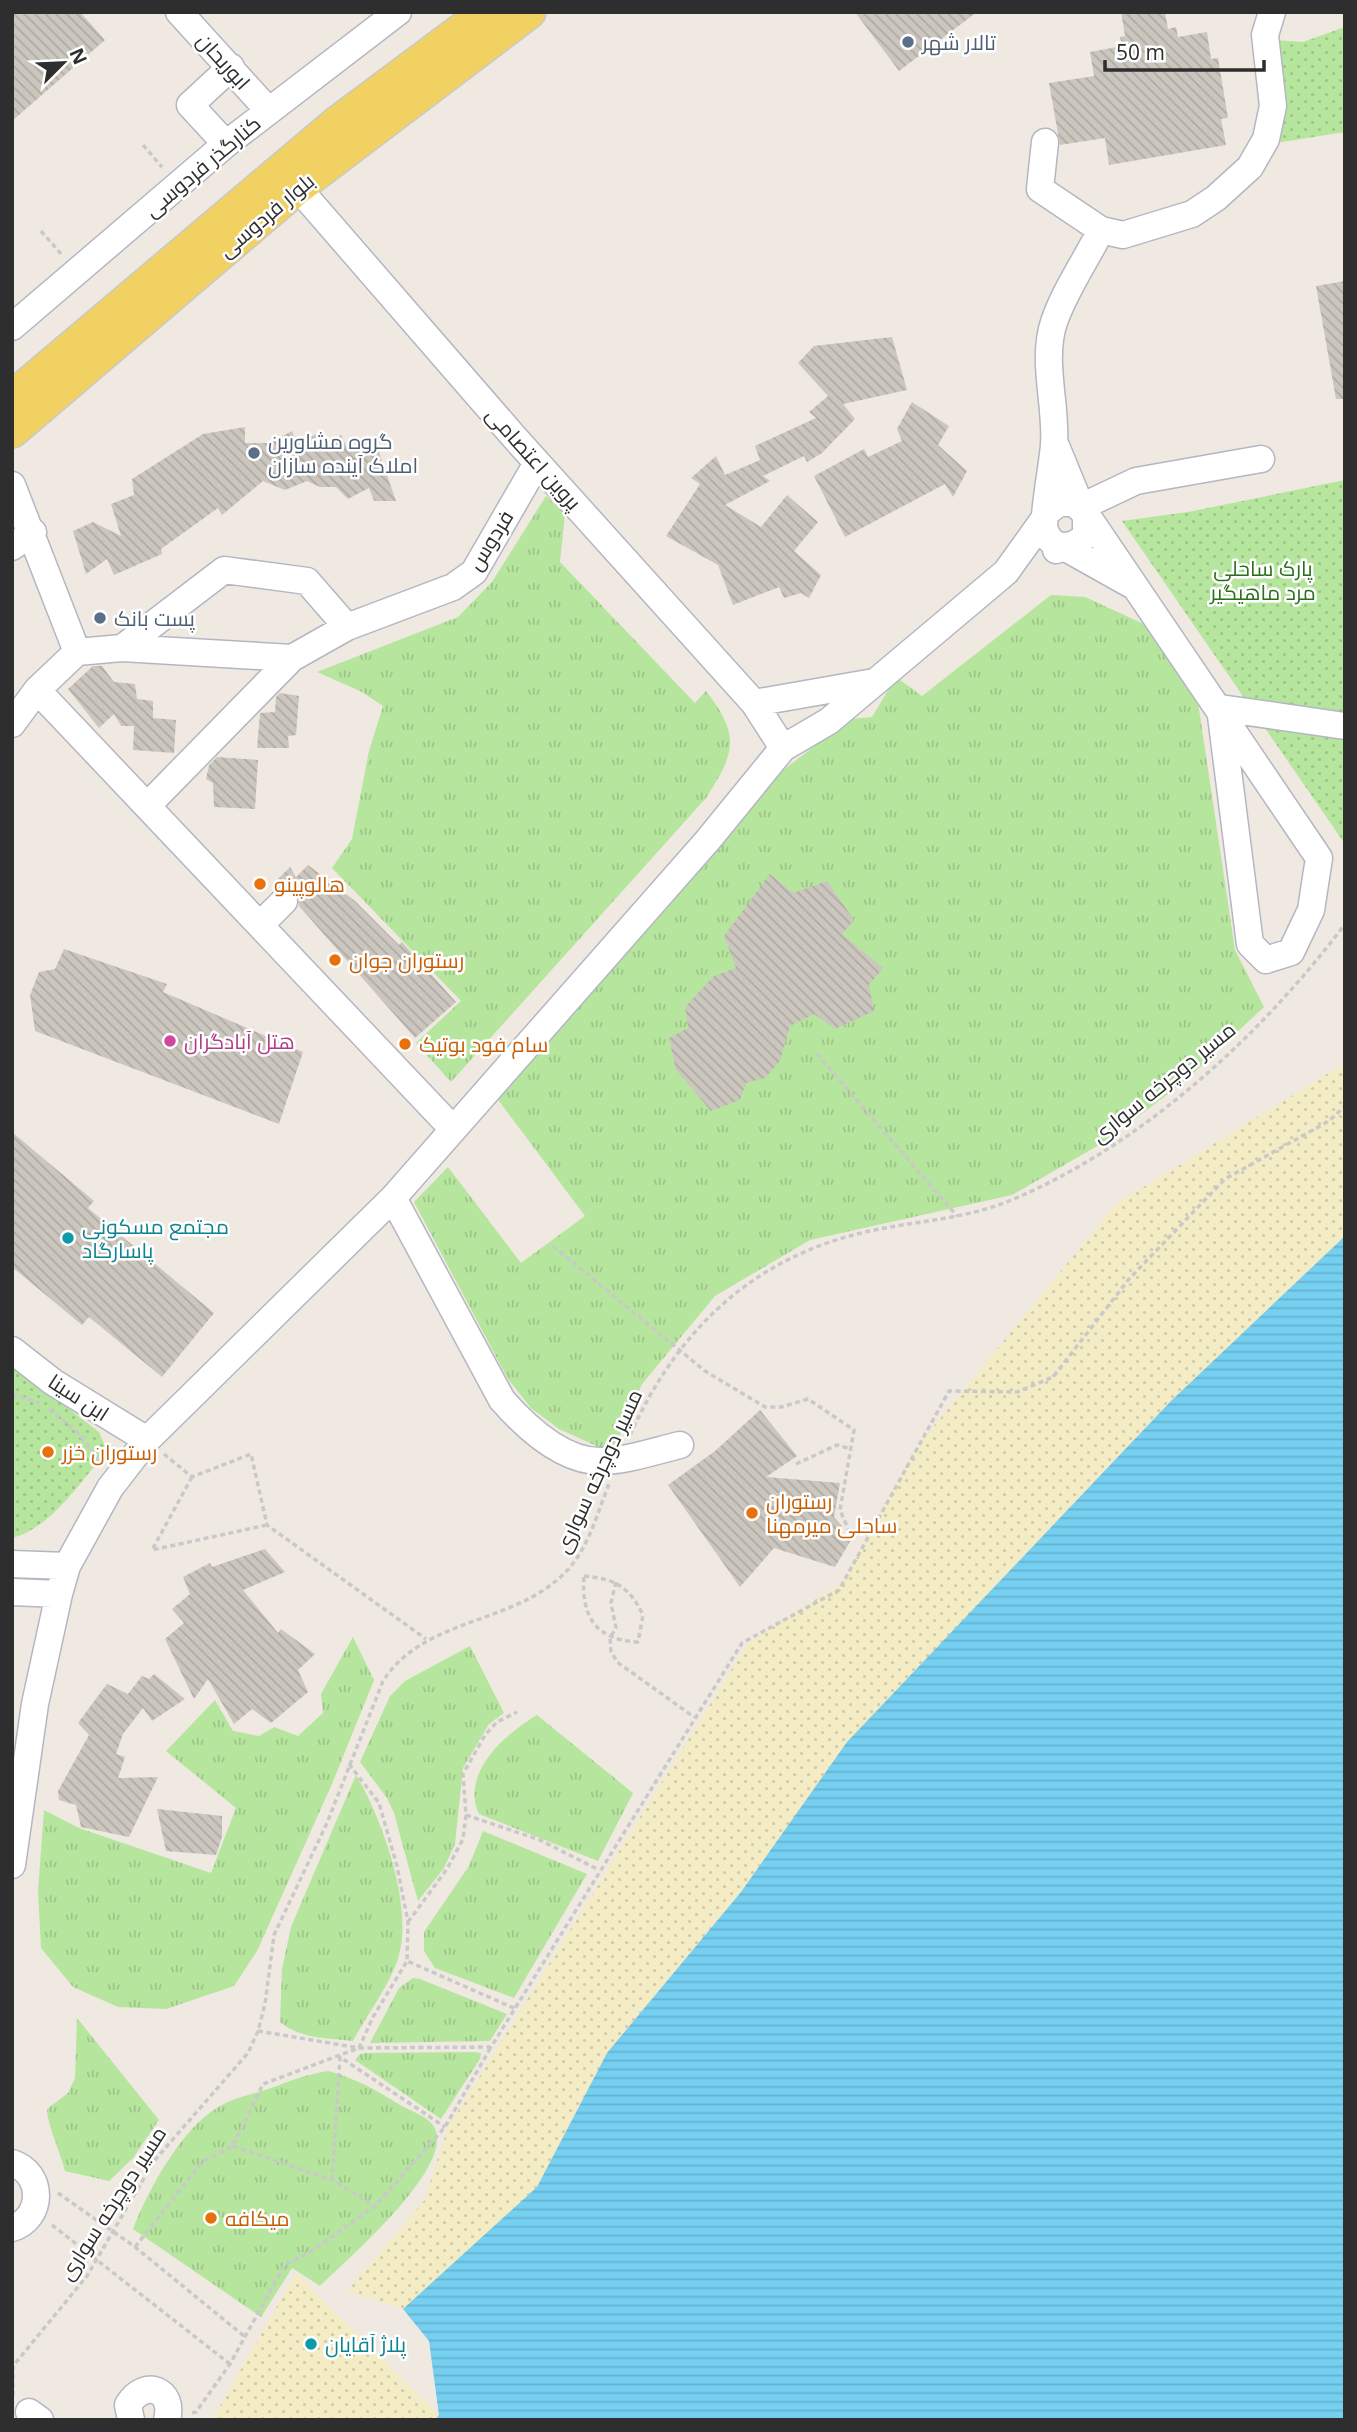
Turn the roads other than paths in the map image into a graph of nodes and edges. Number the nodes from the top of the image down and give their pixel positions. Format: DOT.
graph roads {
  1 [pos="179,12"];
  2 [pos="398,12"];
  3 [pos="485,12"];
  4 [pos="529,12"];
  5 [pos="1272,12"];
  6 [pos="231,67"];
  7 [pos="268,110"];
  8 [pos="1045,142"];
  9 [pos="226,144"];
  10 [pos="290,178"];
  11 [pos="1101,230"];
  12 [pos="12,327"];
  13 [pos="12,398"];
  14 [pos="12,431"];
  15 [pos="1055,442"];
  16 [pos="1261,459"];
  17 [pos="537,463"];
  18 [pos="12,485"];
  19 [pos="1083,510"];
  20 [pos="1046,516"];
  21 [pos="22,539"];
  22 [pos="1064,547"];
  23 [pos="1006,572"];
  24 [pos="1134,587"];
  25 [pos="347,627"];
  26 [pos="122,648"];
  27 [pos="77,652"];
  28 [pos="292,658"];
  29 [pos="876,682"];
  30 [pos="37,690"];
  31 [pos="754,703"];
  32 [pos="1220,708"];
  33 [pos="12,724"];
  34 [pos="1345,726"];
  35 [pos="783,748"];
  36 [pos="147,806"];
  37 [pos="285,901"];
  38 [pos="260,925"];
  39 [pos="452,1128"];
  40 [pos="393,1198"];
  41 [pos="12,1350"];
  42 [pos="147,1440"];
  43 [pos="680,1446"];
  44 [pos="12,1564"];
  45 [pos="67,1566"];
  46 [pos="12,1592"];
  47 [pos="59,1594"];
  48 [pos="12,1864"];
  49 [pos="12,2163"];
  50 [pos="12,2228"];
  51 [pos="175,2418"];
  52 [pos="131,2420"];
  1 -- 6 [label="street, ابوریحان"];
  2 -- 7 [label="street, کنارگذر فردوسی"];
  3 -- 10 [label="main road, بلوار فردوسی"];
  4 -- 10 [label="main road, بلوار فردوسی"];
  5 -- 11 [label="street"];
  6 -- 7 [label="street, ابوریحان"];
  6 -- 9 [label="street"];
  7 -- 9 [label="street, کنارگذر فردوسی"];
  8 -- 11 [label="street"];
  9 -- 12 [label="street, کنارگذر فردوسی"];
  10 -- 13 [label="main road, بلوار فردوسی"];
  10 -- 14 [label="main road, بلوار فردوسی"];
  10 -- 17 [label="street, پروین اعتصامی"];
  11 -- 15 [label="street"];
  15 -- 19 [label="street"];
  15 -- 20 [label="street"];
  16 -- 19 [label="street"];
  17 -- 25 [label="street, فردوس"];
  17 -- 31 [label="street, پروین اعتصامی"];
  18 -- 21 [label="street"];
  19 -- 20 [label="street"];
  19 -- 22 [label="street"];
  19 -- 24 [label="street"];
  20 -- 22 [label="street"];
  20 -- 23 [label="street"];
  21 -- 27 [label="street"];
  22 -- 23 [label="street"];
  22 -- 24 [label="street"];
  23 -- 29 [label="street"];
  24 -- 32 [label="street"];
  25 -- 26 [label="street"];
  25 -- 28 [label="street, فردوس"];
  26 -- 27 [label="street"];
  26 -- 28 [label="street"];
  27 -- 30 [label="street"];
  28 -- 36 [label="street, فردوس"];
  29 -- 31 [label="street"];
  29 -- 35 [label="street"];
  30 -- 33 [label="street"];
  30 -- 36 [label="street"];
  31 -- 35 [label="street, پروین اعتصامی"];
  32 -- 32 [label="street"];
  32 -- 34 [label="street"];
  35 -- 39 [label="street"];
  36 -- 38 [label="street"];
  37 -- 38 [label="street"];
  38 -- 39 [label="street"];
  39 -- 40 [label="street"];
  40 -- 42 [label="street"];
  40 -- 43 [label="street"];
  41 -- 42 [label="street, ابن سینا"];
  42 -- 45 [label="street"];
  44 -- 45 [label="street"];
  45 -- 47 [label="street"];
  46 -- 47 [label="street"];
  47 -- 48 [label="street"];
  49 -- 50 [label="street"];
  51 -- 52 [label="street"];
}
